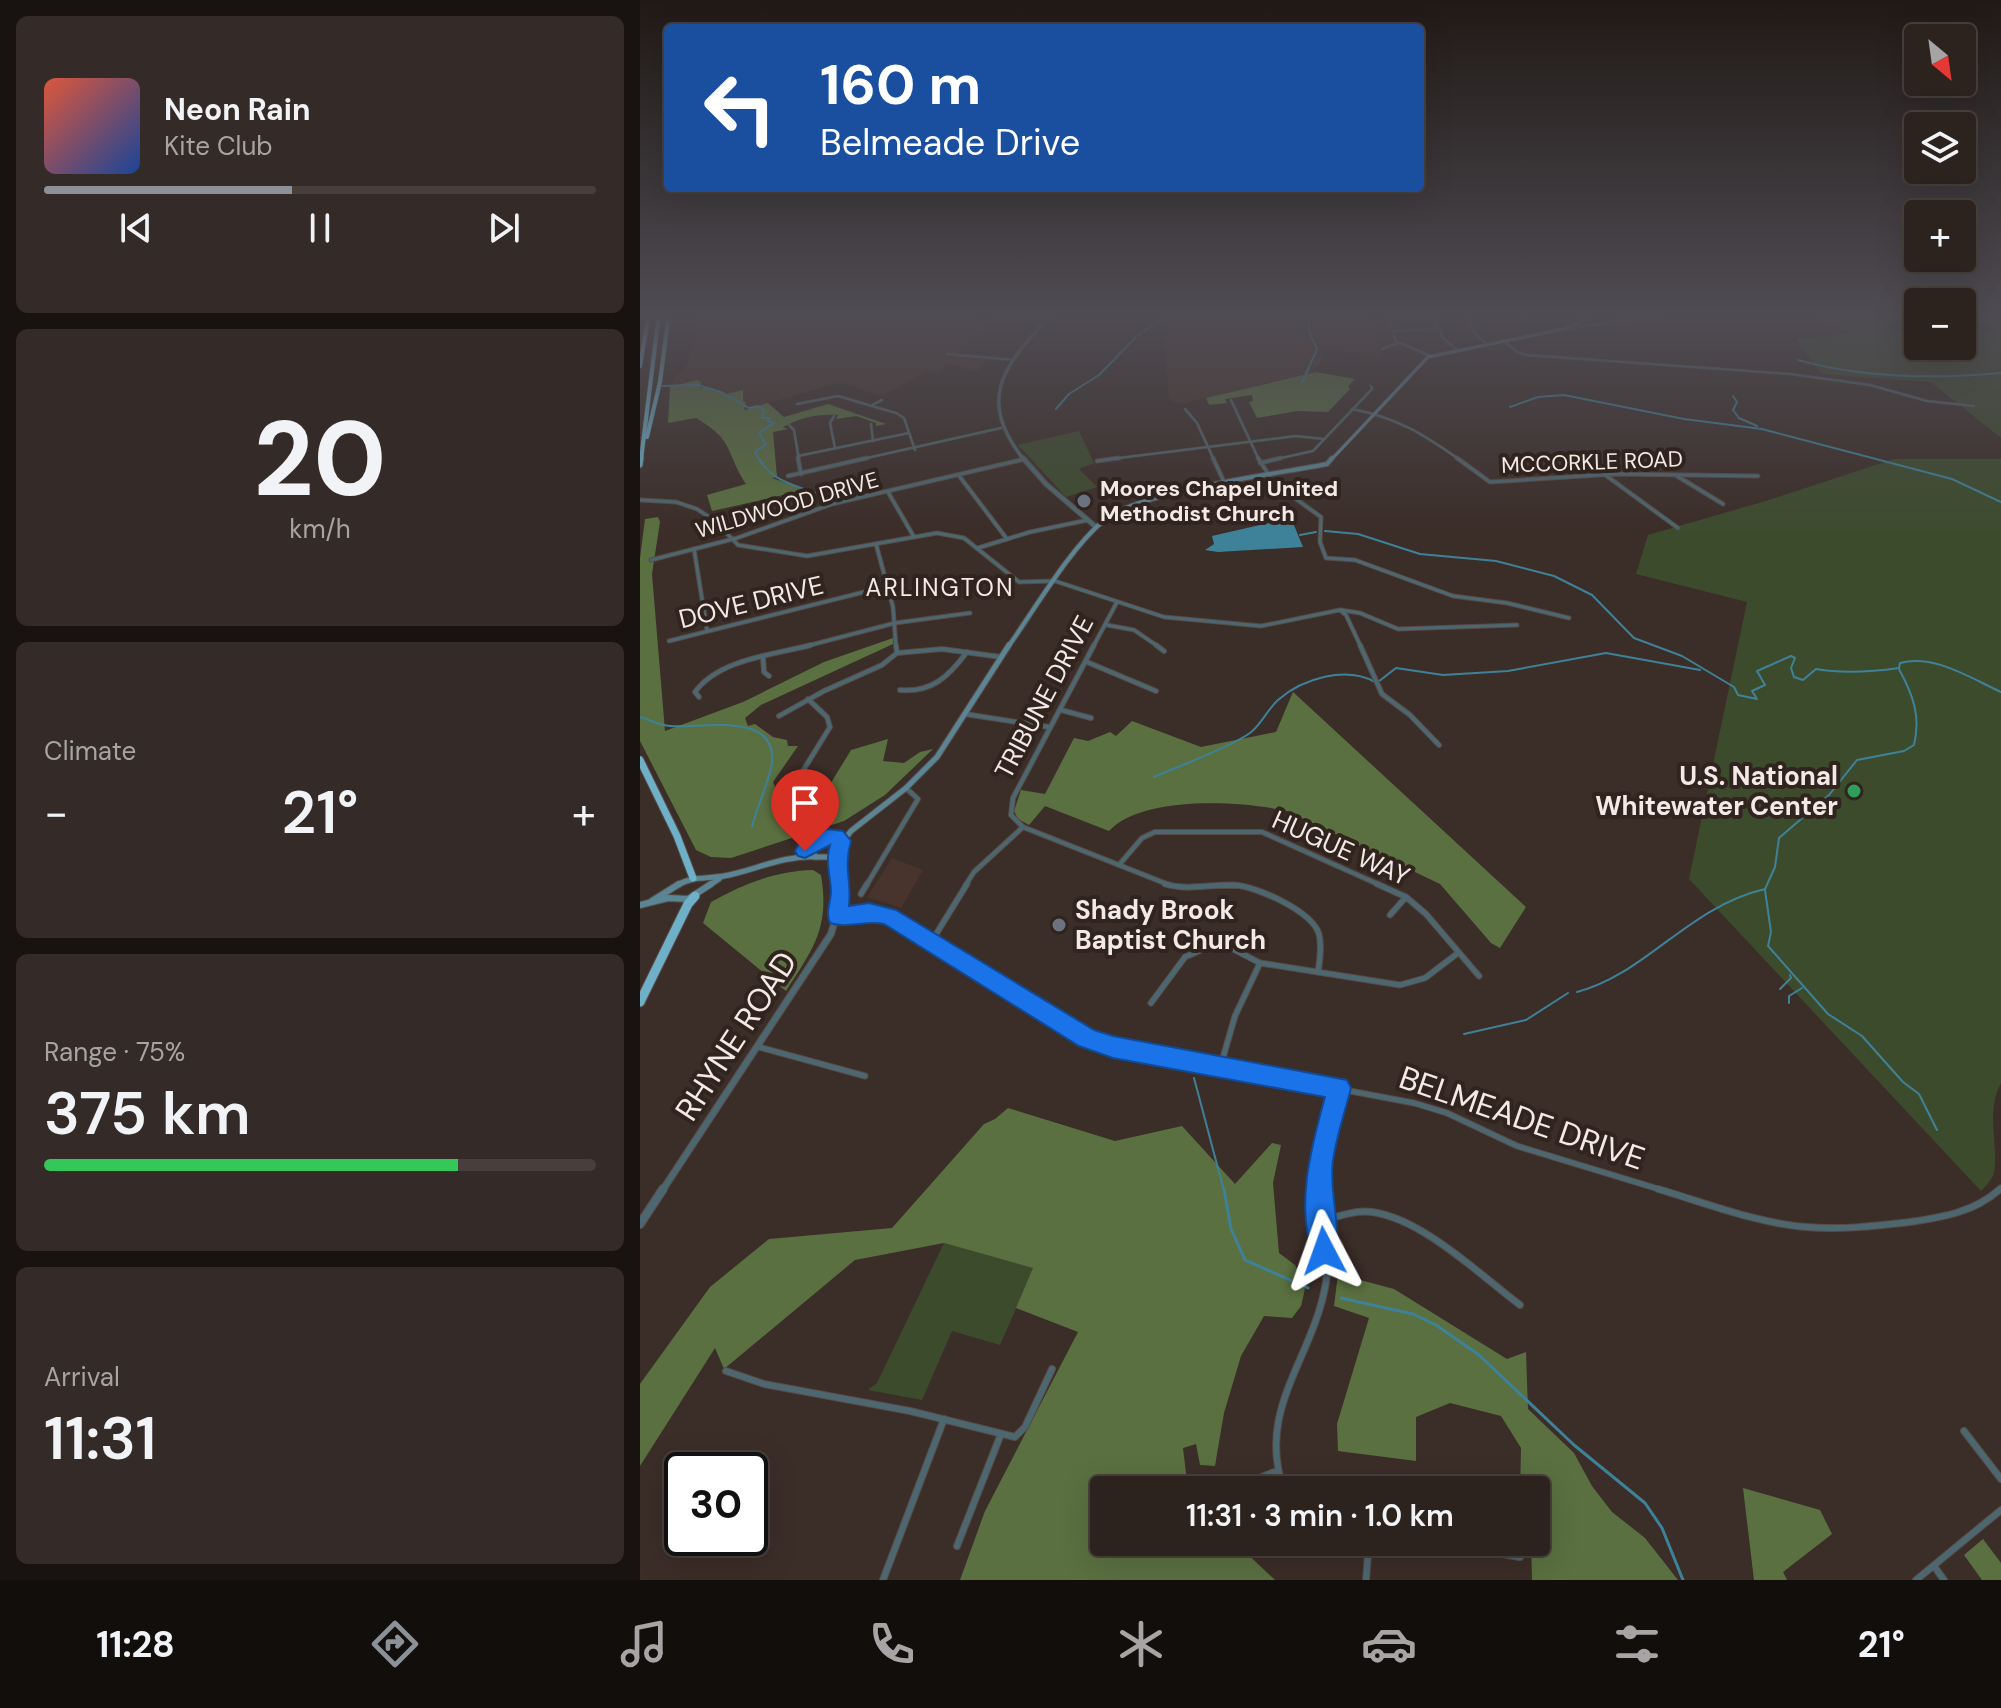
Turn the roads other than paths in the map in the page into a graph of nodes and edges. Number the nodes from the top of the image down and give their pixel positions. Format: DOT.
graph roads {
  1 [pos="1371,386"];
  2 [pos="650,387"];
  3 [pos="658,387"];
  4 [pos="999,387"];
  5 [pos="1401,387"];
  6 [pos="1876,387"];
  7 [pos="806,394"];
  8 [pos="811,400"];
  9 [pos="882,400"];
  10 [pos="1231,400"];
  11 [pos="797,404"];
  12 [pos="872,405"];
  13 [pos="1974,406"];
  14 [pos="1185,409"];
  15 [pos="1352,409"];
  16 [pos="1375,414"];
  17 [pos="834,416"];
  18 [pos="871,424"];
  19 [pos="789,425"];
  20 [pos="1001,428"];
  21 [pos="909,433"];
  22 [pos="1324,439"];
  23 [pos="873,441"];
  24 [pos="1250,442"];
  25 [pos="835,448"];
  26 [pos="1209,448"];
  27 [pos="915,450"];
  28 [pos="798,456"];
  29 [pos="1025,459"];
  30 [pos="1097,461"];
  31 [pos="1260,463"];
  32 [pos="640,464"];
  33 [pos="801,474"];
  34 [pos="1604,474"];
  35 [pos="1675,474"];
  36 [pos="788,476"];
  37 [pos="960,476"];
  38 [pos="1269,476"];
  39 [pos="1758,476"];
  40 [pos="1225,484"];
  41 [pos="888,492"];
  42 [pos="640,500"];
  43 [pos="1723,504"];
  44 [pos="1088,520"];
  45 [pos="1096,527"];
  46 [pos="1678,528"];
  47 [pos="914,537"];
  48 [pos="1007,539"];
  49 [pos="730,540"];
  50 [pos="876,544"];
  51 [pos="694,549"];
  52 [pos="977,549"];
  53 [pos="651,560"];
  54 [pos="1055,581"];
  55 [pos="888,586"];
  56 [pos="1118,602"];
  57 [pos="1341,610"];
  58 [pos="970,613"];
  59 [pos="1569,618"];
  60 [pos="895,623"];
  61 [pos="1107,625"];
  62 [pos="1517,625"];
  63 [pos="707,631"];
  64 [pos="669,641"];
  65 [pos="1164,651"];
  66 [pos="967,652"];
  67 [pos="897,653"];
  68 [pos="1001,657"];
  69 [pos="763,658"];
  70 [pos="1087,662"];
  71 [pos="769,676"];
  72 [pos="900,690"];
  73 [pos="1156,691"];
  74 [pos="699,697"];
  75 [pos="808,699"];
  76 [pos="1061,710"];
  77 [pos="965,714"];
  78 [pos="779,716"];
  79 [pos="1091,718"];
  80 [pos="1050,727"];
  81 [pos="1439,745"];
  82 [pos="640,760"];
  83 [pos="801,774"];
  84 [pos="906,788"];
  85 [pos="1023,827"];
  86 [pos="851,831"];
  87 [pos="832,836"];
  88 [pos="815,845"];
  89 [pos="840,848"];
  90 [pos="795,856"];
  91 [pos="818,858"];
  92 [pos="836,864"];
  93 [pos="1119,865"];
  94 [pos="724,876"];
  95 [pos="697,878"];
  96 [pos="698,892"];
  97 [pos="861,894"];
  98 [pos="1406,897"];
  99 [pos="652,901"];
  100 [pos="640,905"];
  101 [pos="1390,915"];
  102 [pos="837,917"];
  103 [pos="930,944"];
  104 [pos="1458,953"];
  105 [pos="1260,963"];
  106 [pos="1318,972"];
  107 [pos="1479,976"];
  108 [pos="640,1002"];
  109 [pos="1151,1003"];
  110 [pos="759,1047"];
  111 [pos="1220,1068"];
  112 [pos="865,1076"];
  113 [pos="1339,1088"];
  114 [pos="2001,1188"];
  115 [pos="1323,1221"];
  116 [pos="640,1224"];
  117 [pos="1520,1305"];
  118 [pos="1052,1369"];
  119 [pos="726,1371"];
  120 [pos="944,1419"];
  121 [pos="1964,1431"];
  122 [pos="1001,1434"];
  123 [pos="1274,1472"];
  124 [pos="1264,1476"];
  125 [pos="1276,1476"];
  126 [pos="2001,1479"];
  127 [pos="2001,1510"];
  128 [pos="957,1546"];
  129 [pos="1368,1556"];
  130 [pos="1514,1556"];
  131 [pos="1520,1557"];
  132 [pos="1933,1565"];
  133 [pos="883,1580"];
  134 [pos="1366,1580"];
  135 [pos="1916,1580"];
  136 [pos="1944,1580"];
  1 -- 15 [label="street"];
  2 -- 32 [label="highway"];
  3 -- 32 [label="highway"];
  4 -- 20 [label="street"];
  5 -- 16 [label="main road"];
  6 -- 13 [label="street"];
  7 -- 8 [label="street"];
  8 -- 11 [label="street"];
  8 -- 12 [label="street"];
  9 -- 12 [label="street"];
  10 -- 24 [label="street"];
  12 -- 21 [label="street"];
  14 -- 26 [label="street"];
  15 -- 16 [label="street, MCCORKLE ROAD"];
  15 -- 22 [label="street"];
  16 -- 34 [label="street, MCCORKLE ROAD"];
  16 -- 38 [label="main road"];
  17 -- 25 [label="street"];
  18 -- 23 [label="street"];
  19 -- 28 [label="street"];
  20 -- 27 [label="street"];
  20 -- 29 [label="street"];
  21 -- 23 [label="street"];
  21 -- 27 [label="street"];
  22 -- 24 [label="street"];
  22 -- 31 [label="street"];
  23 -- 25 [label="street"];
  24 -- 26 [label="street"];
  24 -- 31 [label="street"];
  25 -- 28 [label="street"];
  26 -- 30 [label="street"];
  26 -- 40 [label="street"];
  27 -- 33 [label="street"];
  28 -- 33 [label="street"];
  29 -- 37 [label="street, WILDWOOD DRIVE"];
  29 -- 44 [label="street"];
  31 -- 38 [label="street"];
  33 -- 36 [label="street"];
  34 -- 35 [label="street, MCCORKLE ROAD"];
  34 -- 46 [label="street"];
  35 -- 39 [label="street, MCCORKLE ROAD"];
  35 -- 43 [label="street"];
  37 -- 41 [label="street, WILDWOOD DRIVE"];
  37 -- 48 [label="street"];
  38 -- 40 [label="main road"];
  38 -- 59 [label="street"];
  40 -- 45 [label="main road"];
  41 -- 47 [label="street"];
  41 -- 49 [label="street, WILDWOOD DRIVE"];
  42 -- 49 [label="street"];
  44 -- 45 [label="street"];
  44 -- 48 [label="street"];
  45 -- 54 [label="main road"];
  47 -- 50 [label="street"];
  47 -- 52 [label="street"];
  48 -- 52 [label="street"];
  49 -- 50 [label="street"];
  49 -- 51 [label="street, WILDWOOD DRIVE"];
  50 -- 55 [label="street"];
  51 -- 53 [label="street, WILDWOOD DRIVE"];
  51 -- 63 [label="street"];
  52 -- 54 [label="street"];
  54 -- 56 [label="street"];
  54 -- 68 [label="main road"];
  55 -- 60 [label="street"];
  55 -- 63 [label="street, DOVE DRIVE"];
  56 -- 57 [label="street"];
  56 -- 61 [label="street, TRIBUNE DRIVE"];
  57 -- 62 [label="street"];
  57 -- 81 [label="street"];
  58 -- 60 [label="street"];
  60 -- 67 [label="street"];
  60 -- 69 [label="street"];
  61 -- 65 [label="street"];
  61 -- 70 [label="street, TRIBUNE DRIVE"];
  63 -- 64 [label="street, DOVE DRIVE"];
  66 -- 67 [label="street"];
  66 -- 68 [label="street"];
  66 -- 72 [label="street"];
  67 -- 75 [label="street"];
  68 -- 77 [label="main road"];
  69 -- 71 [label="street"];
  69 -- 74 [label="street"];
  70 -- 73 [label="street"];
  70 -- 76 [label="street, TRIBUNE DRIVE"];
  75 -- 78 [label="street"];
  75 -- 83 [label="street"];
  76 -- 79 [label="street"];
  76 -- 80 [label="street, TRIBUNE DRIVE"];
  77 -- 80 [label="street"];
  77 -- 84 [label="main road"];
  80 -- 85 [label="street, TRIBUNE DRIVE"];
  82 -- 95 [label="highway"];
  84 -- 86 [label="main road"];
  84 -- 97 [label="street"];
  85 -- 93 [label="street"];
  85 -- 103 [label="street"];
  86 -- 87 [label="main road"];
  86 -- 89 [label="main road"];
  87 -- 88 [label="main road"];
  87 -- 89 [label="main road"];
  88 -- 90 [label="main road"];
  88 -- 91 [label="main road"];
  89 -- 91 [label="main road"];
  89 -- 92 [label="street, RHYNE ROAD"];
  90 -- 91 [label="main road"];
  90 -- 94 [label="main road"];
  91 -- 92 [label="street"];
  92 -- 102 [label="street, RHYNE ROAD"];
  93 -- 98 [label="street, HUGUE WAY"];
  93 -- 106 [label="street"];
  94 -- 95 [label="main road"];
  94 -- 96 [label="main road"];
  95 -- 96 [label="main road"];
  95 -- 99 [label="main road"];
  96 -- 99 [label="main road"];
  96 -- 108 [label="highway"];
  98 -- 101 [label="street"];
  98 -- 104 [label="street, HUGUE WAY"];
  99 -- 100 [label="main road"];
  102 -- 103 [label="street, BELMEADE DRIVE"];
  102 -- 110 [label="street, RHYNE ROAD"];
  103 -- 111 [label="street, BELMEADE DRIVE"];
  104 -- 106 [label="street"];
  104 -- 107 [label="street, HUGUE WAY"];
  105 -- 106 [label="street"];
  105 -- 109 [label="street"];
  105 -- 111 [label="street"];
  110 -- 112 [label="street"];
  110 -- 116 [label="street, RHYNE ROAD"];
  111 -- 113 [label="street, BELMEADE DRIVE"];
  113 -- 114 [label="street, BELMEADE DRIVE"];
  113 -- 115 [label="street"];
  115 -- 117 [label="street"];
  115 -- 123 [label="street"];
  118 -- 122 [label="street"];
  119 -- 120 [label="street"];
  120 -- 122 [label="street"];
  120 -- 133 [label="street"];
  121 -- 126 [label="street"];
  122 -- 128 [label="street"];
  123 -- 124 [label="street"];
  123 -- 125 [label="street"];
  127 -- 132 [label="street"];
  129 -- 134 [label="street"];
  130 -- 131 [label="street"];
  132 -- 135 [label="street"];
  132 -- 136 [label="street"];
}
